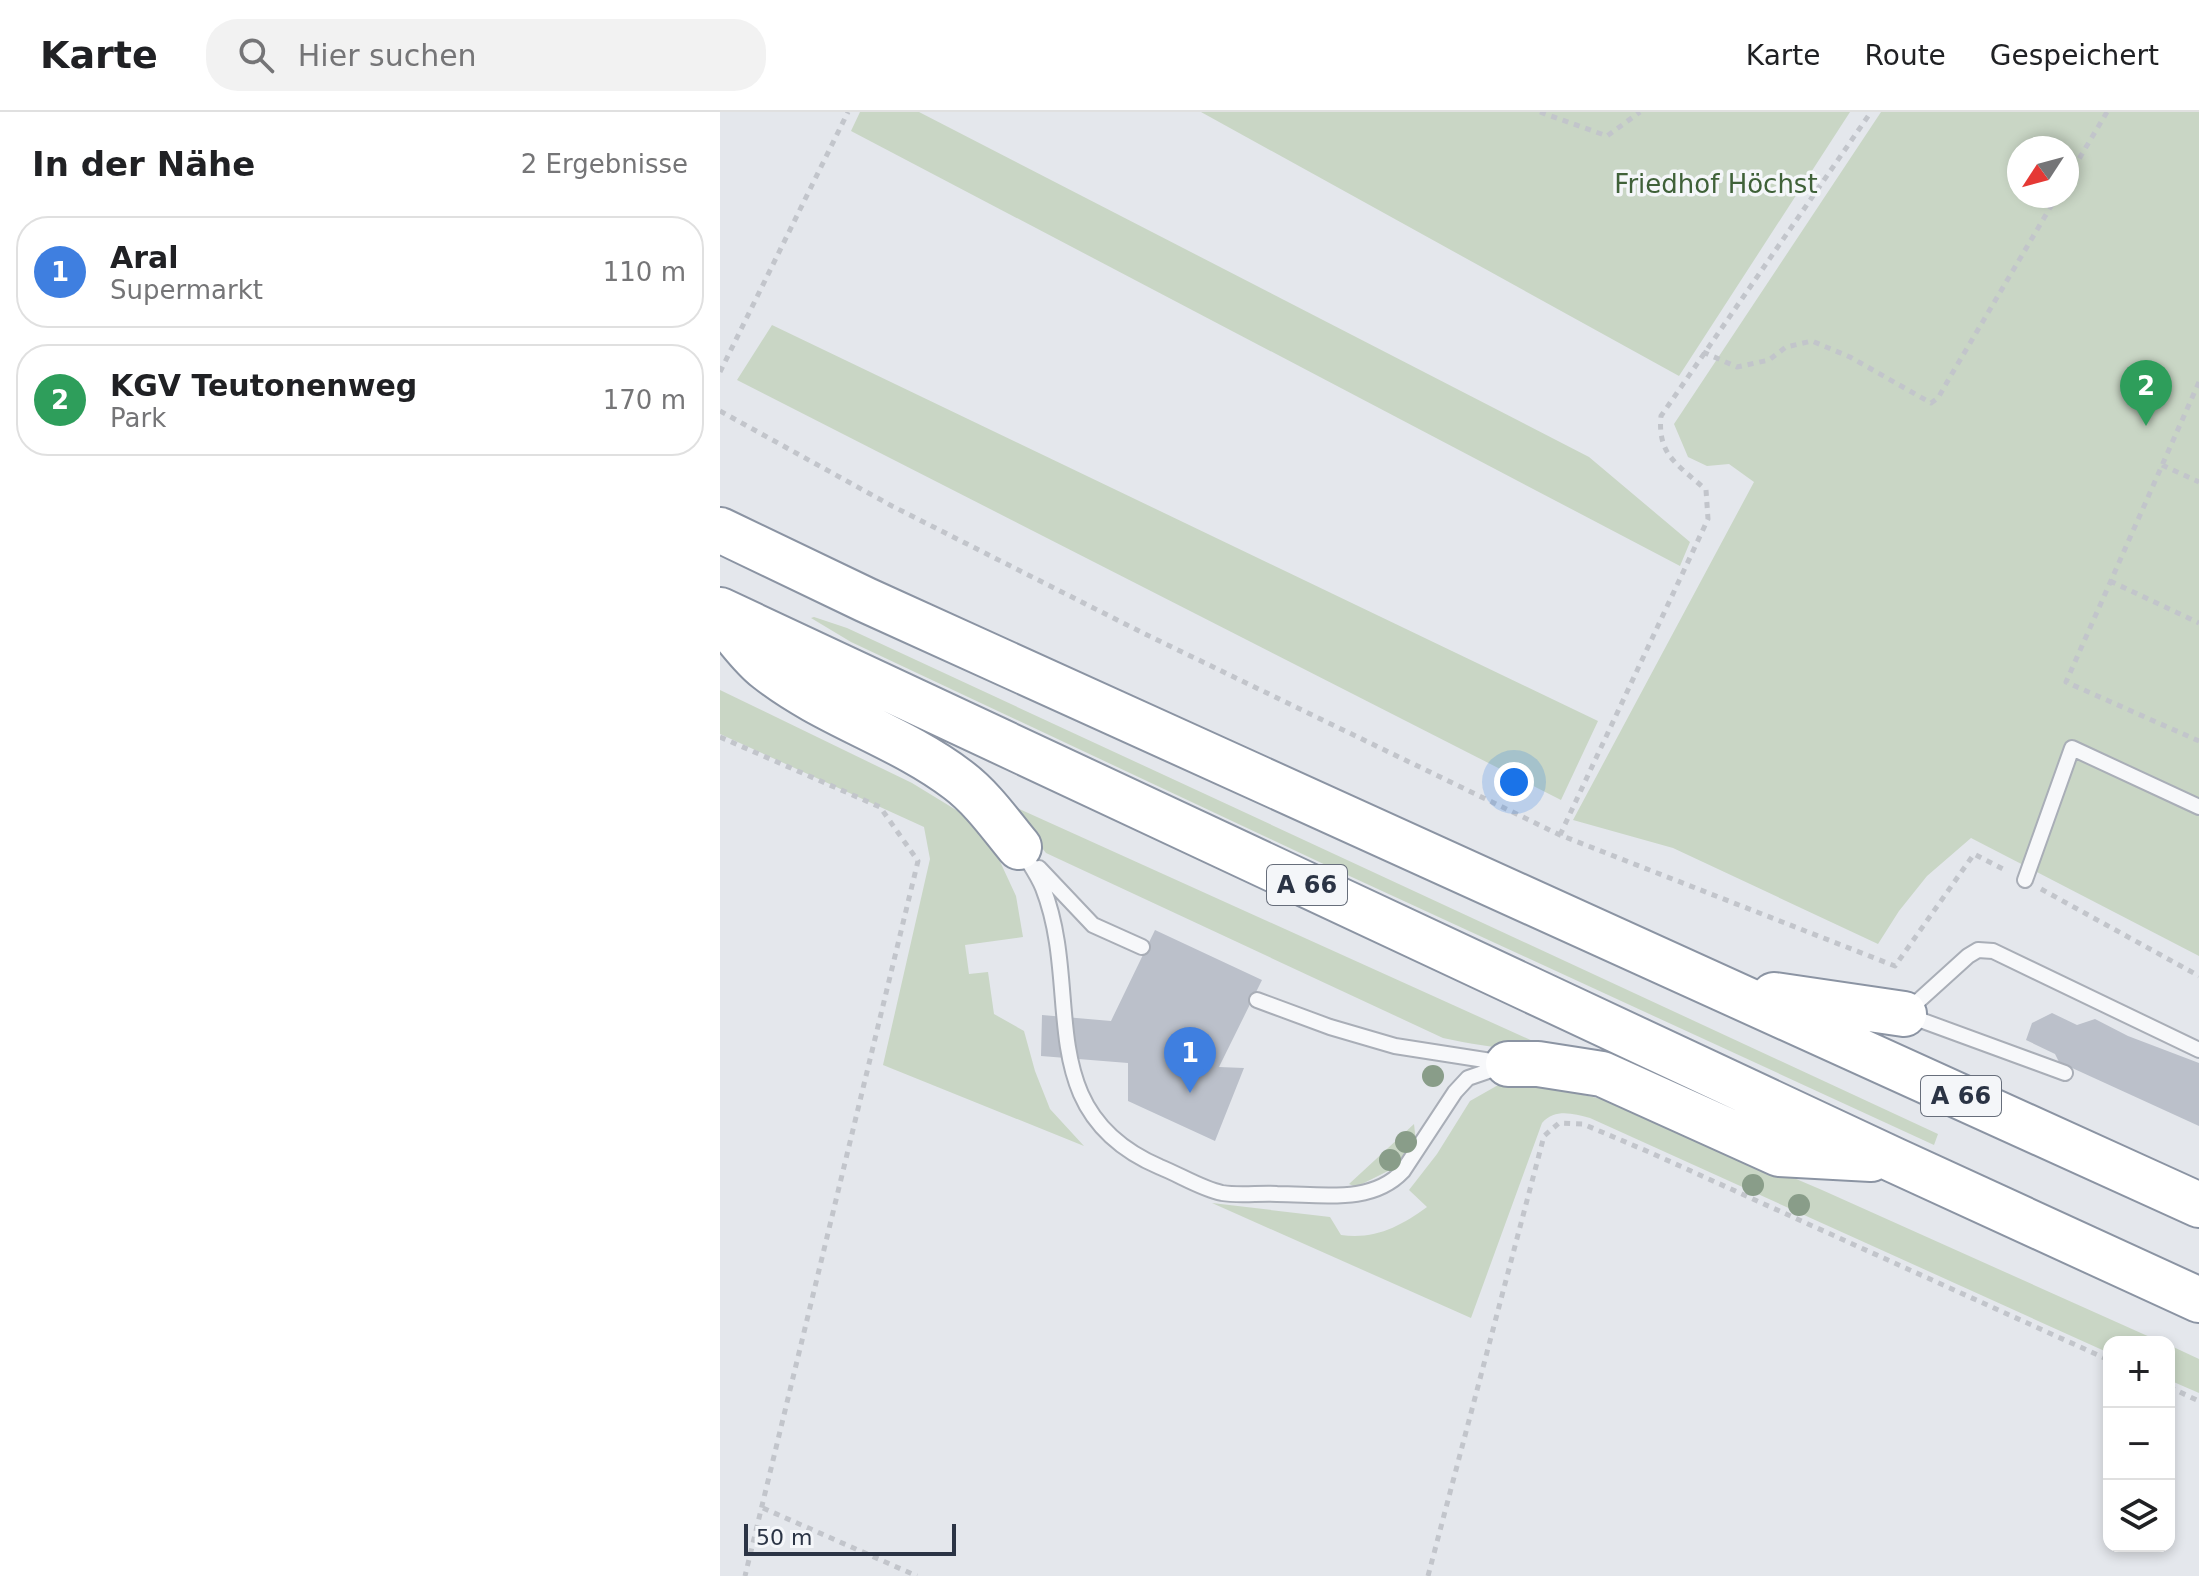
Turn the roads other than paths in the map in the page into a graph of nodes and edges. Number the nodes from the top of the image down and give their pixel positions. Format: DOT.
graph roads {
  1 [pos="720,530"];
  2 [pos="720,610"];
  3 [pos="720,617"];
  4 [pos="2199,807"];
  5 [pos="1019,847"];
  6 [pos="2025,880"];
  7 [pos="1142,947"];
  8 [pos="1724,987"];
  9 [pos="1257,1000"];
  10 [pos="1904,1014"];
  11 [pos="2199,1050"];
  12 [pos="1508,1064"];
  13 [pos="2065,1073"];
  14 [pos="1894,1160"];
  15 [pos="2199,1205"];
  16 [pos="2199,1300"];
  1 -- 8 [label="highway, A 66"];
  2 -- 14 [label="highway, A 66"];
  3 -- 5 [label="highway"];
  4 -- 6 [label="lane"];
  5 -- 7 [label="lane"];
  5 -- 12 [label="lane"];
  8 -- 10 [label="highway"];
  8 -- 15 [label="highway, A 66"];
  9 -- 12 [label="lane"];
  10 -- 11 [label="lane"];
  10 -- 13 [label="lane"];
  12 -- 14 [label="highway"];
  14 -- 16 [label="highway, A 66"];
}
